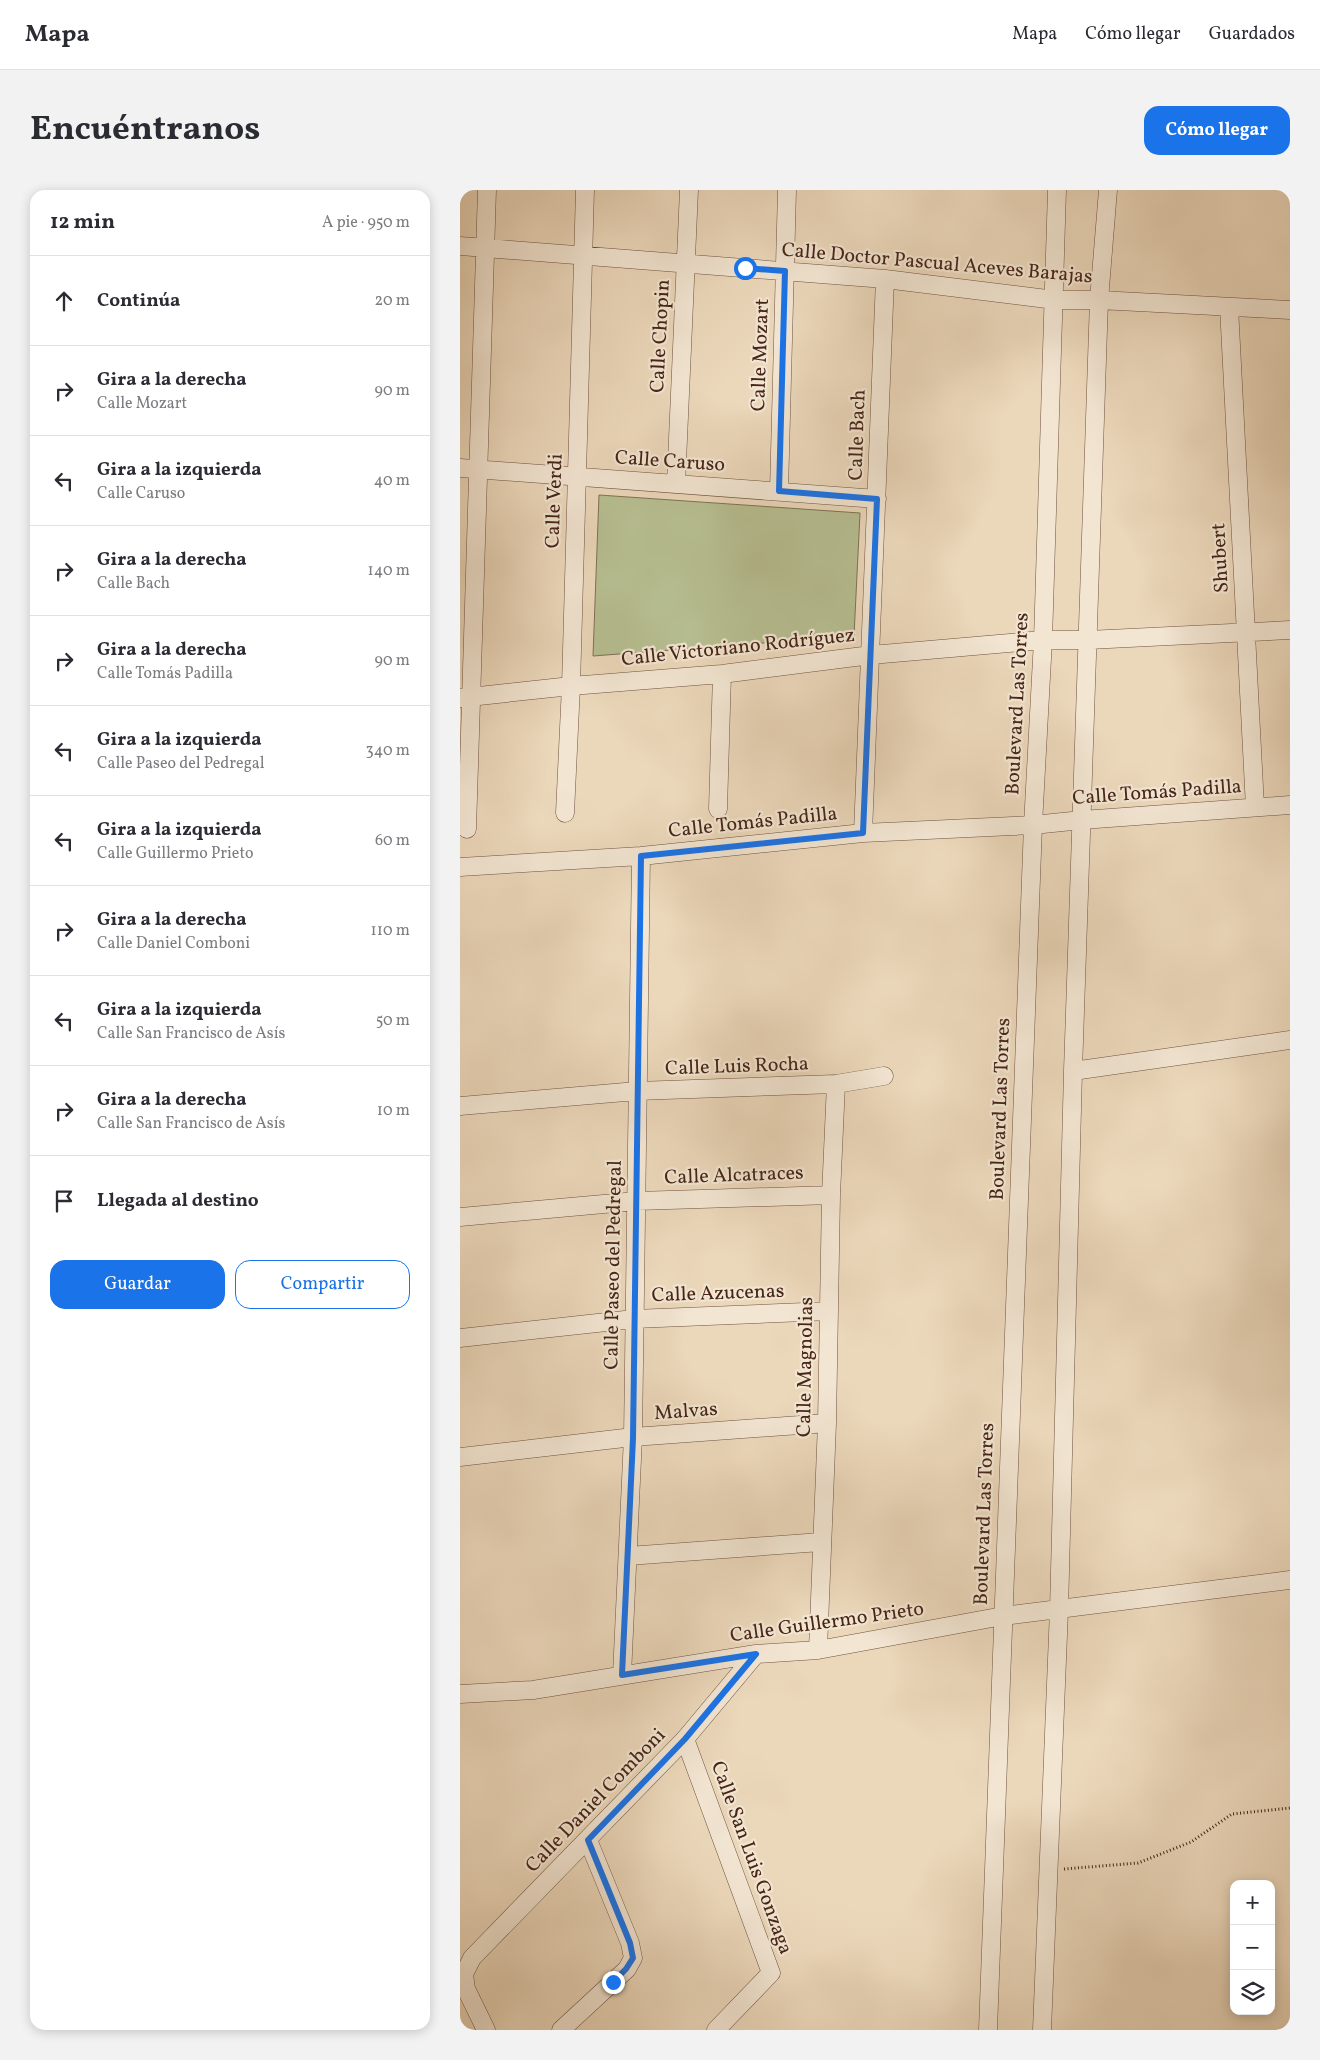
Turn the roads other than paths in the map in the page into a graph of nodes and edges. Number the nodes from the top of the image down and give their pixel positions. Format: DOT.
graph roads {
  1 [pos="487,190"];
  2 [pos="585,190"];
  3 [pos="690,190"];
  4 [pos="787,190"];
  5 [pos="1057,190"];
  6 [pos="1108,190"];
  7 [pos="460,246"];
  8 [pos="485,248"];
  9 [pos="583,256"];
  10 [pos="686,264"];
  11 [pos="785,271"];
  12 [pos="885,279"];
  13 [pos="1055,300"];
  14 [pos="1099,300"];
  15 [pos="1229,307"];
  16 [pos="1290,310"];
  17 [pos="460,468"];
  18 [pos="479,469"];
  19 [pos="577,476"];
  20 [pos="676,484"];
  21 [pos="779,491"];
  22 [pos="877,499"];
  23 [pos="1290,630"];
  24 [pos="1246,632"];
  25 [pos="1043,640"];
  26 [pos="1088,640"];
  27 [pos="871,655"];
  28 [pos="722,674"];
  29 [pos="571,686"];
  30 [pos="465,698"];
  31 [pos="1290,805"];
  32 [pos="1255,807"];
  33 [pos="718,809"];
  34 [pos="565,813"];
  35 [pos="1082,820"];
  36 [pos="1033,825"];
  37 [pos="467,829"];
  38 [pos="863,833"];
  39 [pos="641,856"];
  40 [pos="460,868"];
  41 [pos="1290,1040"];
  42 [pos="1073,1071"];
  43 [pos="884,1076"];
  44 [pos="836,1084"];
  45 [pos="637,1091"];
  46 [pos="460,1106"];
  47 [pos="831,1195"];
  48 [pos="637,1201"];
  49 [pos="460,1217"];
  50 [pos="829,1311"];
  51 [pos="634,1319"];
  52 [pos="460,1338"];
  53 [pos="827,1423"];
  54 [pos="633,1438"];
  55 [pos="460,1457"];
  56 [pos="822,1542"];
  57 [pos="628,1556"];
  58 [pos="1290,1580"];
  59 [pos="1059,1610"];
  60 [pos="1002,1616"];
  61 [pos="818,1650"];
  62 [pos="756,1654"];
  63 [pos="622,1675"];
  64 [pos="460,1694"];
  65 [pos="685,1739"];
  66 [pos="588,1840"];
  67 [pos="486,2030"];
  68 [pos="561,2030"];
  69 [pos="716,2030"];
  70 [pos="988,2030"];
  71 [pos="1042,2030"];
  1 -- 8 [label="street"];
  2 -- 9 [label="street, Calle Verdi"];
  3 -- 10 [label="street, Calle Chopin"];
  4 -- 11 [label="street, Calle Mozart"];
  5 -- 13 [label="street, Boulevard Las Torres"];
  6 -- 14 [label="street"];
  7 -- 8 [label="street, Calle Doctor Pascual Aceves Barajas"];
  8 -- 9 [label="street, Calle Doctor Pascual Aceves Barajas"];
  8 -- 18 [label="street"];
  9 -- 10 [label="street, Calle Doctor Pascual Aceves Barajas"];
  9 -- 19 [label="street, Calle Verdi"];
  10 -- 11 [label="street, Calle Doctor Pascual Aceves Barajas"];
  10 -- 20 [label="street, Calle Chopin"];
  11 -- 12 [label="street, Calle Doctor Pascual Aceves Barajas"];
  11 -- 21 [label="street, Calle Mozart"];
  12 -- 13 [label="street, Calle Doctor Pascual Aceves Barajas"];
  12 -- 22 [label="street, Calle Bach"];
  13 -- 14 [label="street, Calle Doctor Pascual Aceves Barajas"];
  13 -- 25 [label="street, Boulevard Las Torres"];
  14 -- 15 [label="street, Calle Doctor Pascual Aceves Barajas"];
  14 -- 26 [label="street"];
  15 -- 16 [label="street, Calle Doctor Pascual Aceves Barajas"];
  15 -- 24 [label="street, Shubert"];
  17 -- 18 [label="street, Calle Caruso"];
  18 -- 19 [label="street, Calle Caruso"];
  18 -- 30 [label="street"];
  19 -- 20 [label="street, Calle Caruso"];
  19 -- 29 [label="street, Calle Verdi"];
  20 -- 21 [label="street, Calle Caruso"];
  21 -- 22 [label="street, Calle Caruso"];
  22 -- 27 [label="street, Calle Bach"];
  23 -- 24 [label="street, Calle Victoriano Rodríguez"];
  24 -- 26 [label="street, Calle Victoriano Rodríguez"];
  24 -- 32 [label="street, Shubert"];
  25 -- 26 [label="street, Calle Victoriano Rodríguez"];
  25 -- 27 [label="street, Calle Victoriano Rodríguez"];
  25 -- 36 [label="street, Boulevard Las Torres"];
  26 -- 35 [label="street"];
  27 -- 28 [label="street, Calle Victoriano Rodríguez"];
  27 -- 38 [label="street, Calle Bach"];
  28 -- 29 [label="street, Calle Victoriano Rodríguez"];
  28 -- 33 [label="street"];
  29 -- 30 [label="street, Calle Victoriano Rodríguez"];
  29 -- 34 [label="street, Calle Verdi"];
  30 -- 37 [label="street"];
  31 -- 32 [label="street, Calle Tomás Padilla"];
  32 -- 35 [label="street, Calle Tomás Padilla"];
  35 -- 36 [label="street, Calle Tomás Padilla"];
  35 -- 42 [label="street"];
  36 -- 38 [label="street, Calle Tomás Padilla"];
  36 -- 60 [label="street, Boulevard Las Torres"];
  38 -- 39 [label="street, Calle Tomás Padilla"];
  39 -- 40 [label="street, Calle Tomás Padilla"];
  39 -- 45 [label="street, Calle Paseo del Pedregal"];
  41 -- 42 [label="street"];
  42 -- 59 [label="street"];
  43 -- 44 [label="street, Calle Luis Rocha"];
  44 -- 45 [label="street, Calle Luis Rocha"];
  44 -- 47 [label="street, Calle Magnolias"];
  45 -- 46 [label="street, Calle Luis Rocha"];
  45 -- 48 [label="street, Calle Paseo del Pedregal"];
  47 -- 48 [label="street, Calle Alcatraces"];
  47 -- 50 [label="street, Calle Magnolias"];
  48 -- 49 [label="street, Calle Alcatraces"];
  48 -- 51 [label="street, Calle Paseo del Pedregal"];
  50 -- 51 [label="street, Calle Azucenas"];
  50 -- 53 [label="street, Calle Magnolias"];
  51 -- 52 [label="street, Calle Azucenas"];
  51 -- 54 [label="street, Calle Paseo del Pedregal"];
  53 -- 54 [label="street, Malvas"];
  53 -- 56 [label="street, Calle Magnolias"];
  54 -- 55 [label="street, Malvas"];
  54 -- 57 [label="street, Calle Paseo del Pedregal"];
  56 -- 57 [label="street"];
  56 -- 61 [label="street, Calle Magnolias"];
  57 -- 63 [label="street, Calle Paseo del Pedregal"];
  58 -- 59 [label="street, Calle Guillermo Prieto"];
  59 -- 60 [label="street, Calle Guillermo Prieto"];
  59 -- 71 [label="street"];
  60 -- 61 [label="street, Calle Guillermo Prieto"];
  60 -- 70 [label="street, Boulevard Las Torres"];
  61 -- 62 [label="street, Calle Guillermo Prieto"];
  62 -- 63 [label="street, Calle Guillermo Prieto"];
  62 -- 65 [label="street, Calle Daniel Comboni"];
  63 -- 64 [label="street, Calle Guillermo Prieto"];
  65 -- 66 [label="street, Calle Daniel Comboni"];
  65 -- 69 [label="street, Calle San Luis Gonzaga"];
  66 -- 67 [label="street, Calle Daniel Comboni"];
  66 -- 68 [label="street"];
}
